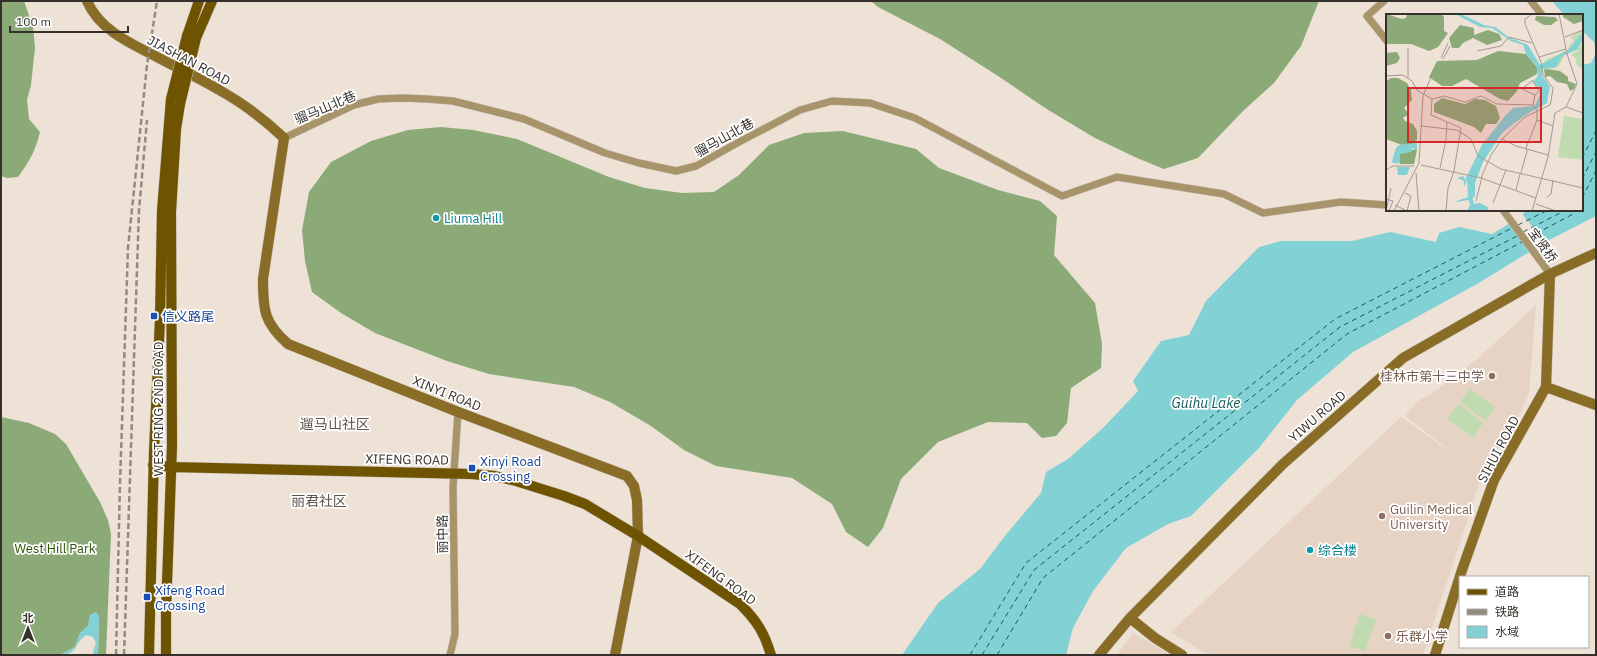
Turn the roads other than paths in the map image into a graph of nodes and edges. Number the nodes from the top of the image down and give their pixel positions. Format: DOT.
graph roads {
  1 [pos="87,1"];
  2 [pos="199,1"];
  3 [pos="212,1"];
  4 [pos="1384,1"];
  5 [pos="1531,1"];
  6 [pos="1541,14"];
  7 [pos="191,37"];
  8 [pos="1386,40"];
  9 [pos="284,138"];
  10 [pos="1386,205"];
  11 [pos="1504,211"];
  12 [pos="1596,253"];
  13 [pos="1550,274"];
  14 [pos="1546,387"];
  15 [pos="1596,405"];
  16 [pos="458,412"];
  17 [pos="153,465"];
  18 [pos="171,467"];
  19 [pos="454,473"];
  20 [pos="638,536"];
  21 [pos="1460,576"];
  22 [pos="1459,579"];
  23 [pos="1130,618"];
  24 [pos="149,655"];
  25 [pos="166,655"];
  26 [pos="450,655"];
  27 [pos="615,655"];
  28 [pos="771,655"];
  29 [pos="1099,655"];
  30 [pos="1182,655"];
  31 [pos="1435,655"];
  1 -- 9 [label="street, JIASHAN ROAD"];
  2 -- 7 [label="main road, WEST RING 2ND ROAD"];
  3 -- 7 [label="main road, WEST RING 2ND ROAD"];
  4 -- 8 [label="street"];
  5 -- 6 [label="street"];
  7 -- 17 [label="main road, WEST RING 2ND ROAD, bridge"];
  7 -- 18 [label="main road, WEST RING 2ND ROAD, bridge"];
  9 -- 10 [label="street, 骝马山北巷"];
  9 -- 16 [label="street, XINYI ROAD"];
  11 -- 13 [label="street, 宝贤桥"];
  12 -- 13 [label="street, YIWU ROAD"];
  13 -- 14 [label="street, SIHUI ROAD"];
  13 -- 23 [label="street, YIWU ROAD"];
  14 -- 15 [label="street"];
  14 -- 21 [label="street, SIHUI ROAD"];
  16 -- 19 [label="street, 丽中路"];
  16 -- 20 [label="street, XINYI ROAD"];
  17 -- 18 [label="main road, XIFENG ROAD"];
  17 -- 24 [label="main road, WEST RING 2ND ROAD"];
  18 -- 19 [label="main road, XIFENG ROAD"];
  18 -- 25 [label="main road, WEST RING 2ND ROAD"];
  19 -- 20 [label="main road, XIFENG ROAD"];
  19 -- 26 [label="street, 丽中路"];
  20 -- 27 [label="street, XINYI ROAD"];
  20 -- 28 [label="main road, XIFENG ROAD"];
  22 -- 31 [label="street, SIHUI ROAD"];
  23 -- 29 [label="street, YIWU ROAD"];
  23 -- 30 [label="street"];
}
